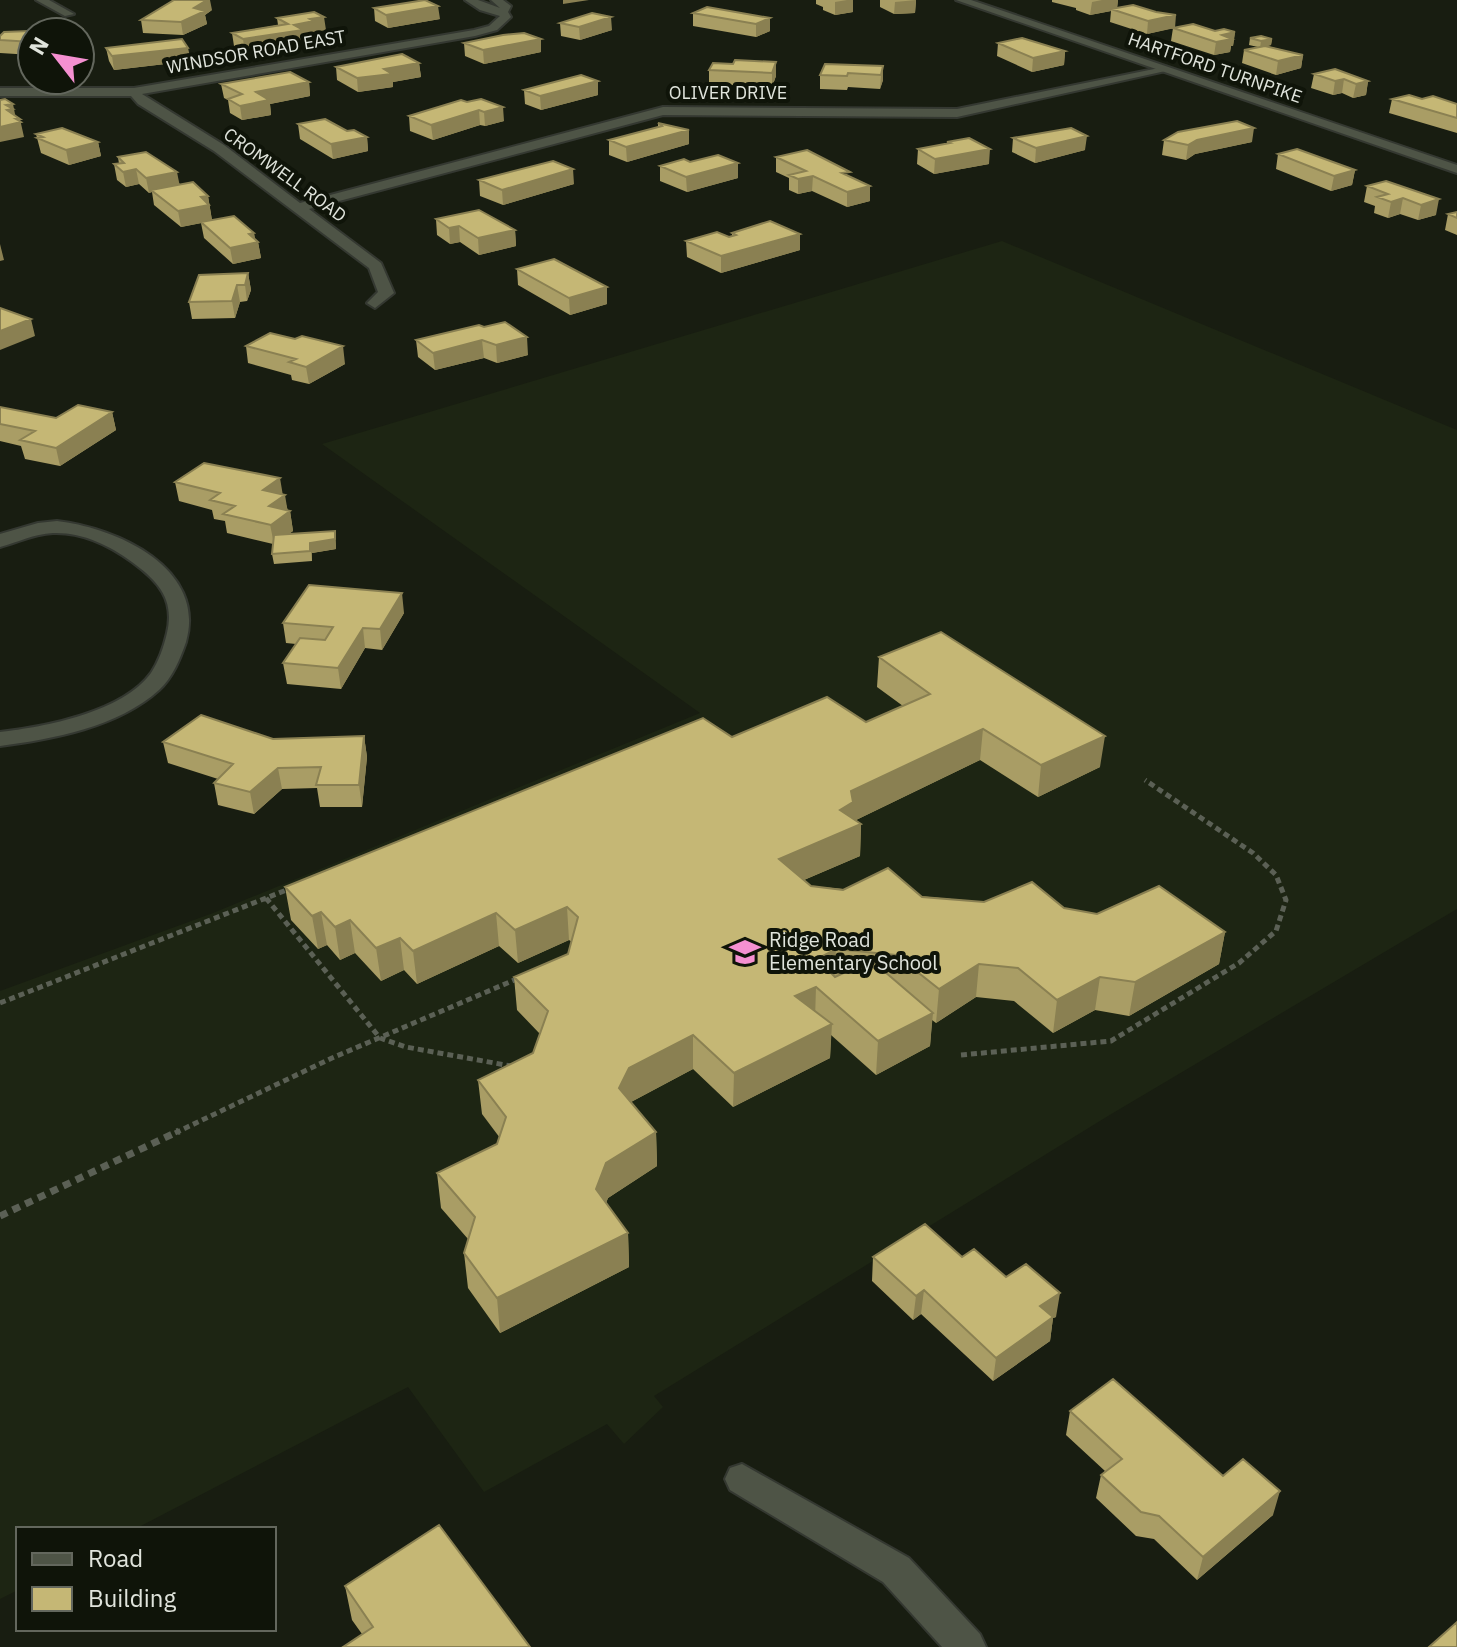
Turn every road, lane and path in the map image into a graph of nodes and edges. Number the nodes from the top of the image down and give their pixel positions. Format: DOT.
graph roads {
  1 [pos="41,0"];
  2 [pos="470,0"];
  3 [pos="496,0"];
  4 [pos="961,0"];
  5 [pos="503,12"];
  6 [pos="69,14"];
  7 [pos="1164,70"];
  8 [pos="0,92"];
  9 [pos="134,92"];
  10 [pos="1457,169"];
  11 [pos="300,207"];
  12 [pos="375,303"];
  13 [pos="0,541"];
  14 [pos="0,739"];
  15 [pos="1145,780"];
  16 [pos="295,886"];
  17 [pos="266,898"];
  18 [pos="523,976"];
  19 [pos="0,1003"];
  20 [pos="380,1038"];
  21 [pos="961,1055"];
  22 [pos="527,1069"];
  23 [pos="0,1216"];
  24 [pos="742,1479"];
  25 [pos="967,1647"];
  1 -- 6 [label="street"];
  2 -- 5 [label="street"];
  3 -- 5 [label="street"];
  4 -- 7 [label="street, HARTFORD TURNPIKE"];
  5 -- 9 [label="street, WINDSOR ROAD EAST"];
  7 -- 10 [label="street, HARTFORD TURNPIKE"];
  7 -- 11 [label="street, OLIVER DRIVE"];
  8 -- 9 [label="street, WINDSOR ROAD EAST"];
  9 -- 11 [label="street, CROMWELL ROAD"];
  11 -- 12 [label="street, CROMWELL ROAD"];
  13 -- 14 [label="street"];
  15 -- 21 [label="path"];
  16 -- 17 [label="path"];
  17 -- 19 [label="path"];
  17 -- 20 [label="path"];
  18 -- 20 [label="path"];
  20 -- 22 [label="path"];
  20 -- 23 [label="path"];
  24 -- 25 [label="street"];
}
